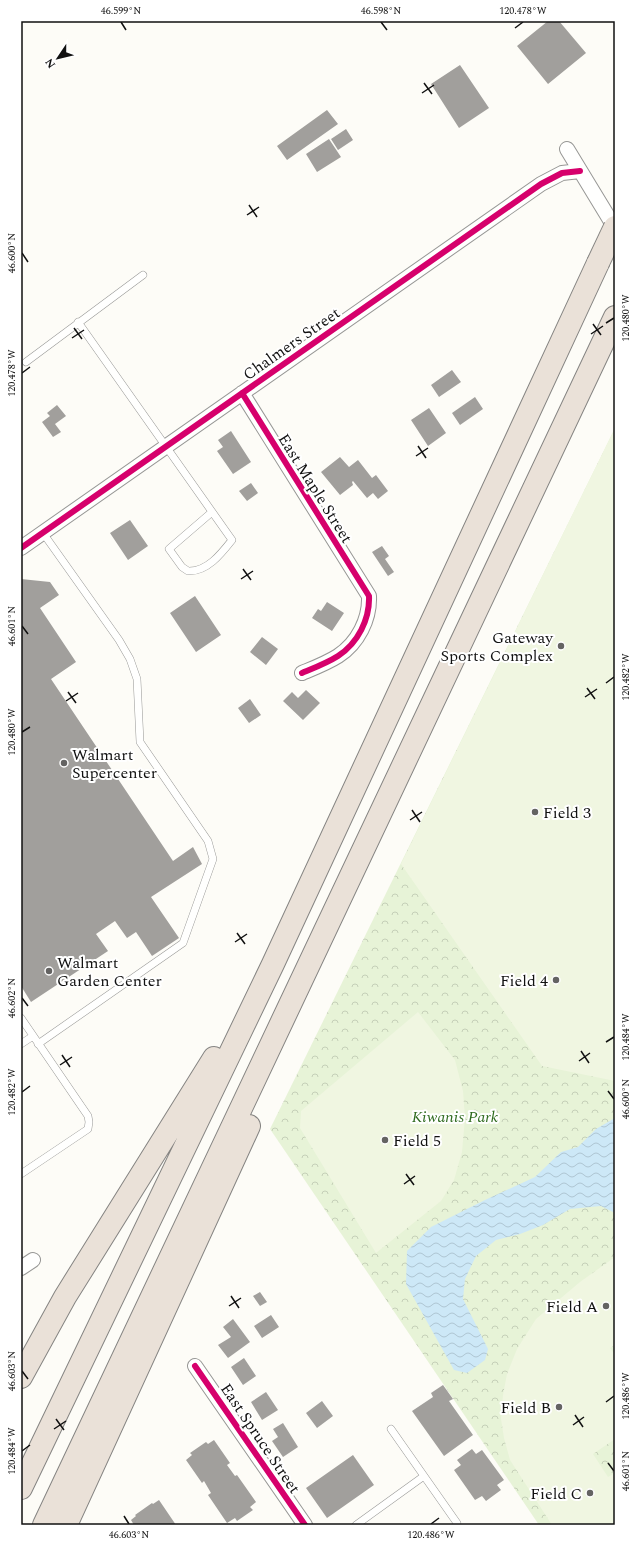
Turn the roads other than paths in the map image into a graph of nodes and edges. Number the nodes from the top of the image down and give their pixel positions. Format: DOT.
graph roads {
  1 [pos="567,149"];
  2 [pos="580,171"];
  3 [pos="615,228"];
  4 [pos="143,276"];
  5 [pos="615,317"];
  6 [pos="78,322"];
  7 [pos="26,362"];
  8 [pos="242,393"];
  9 [pos="166,447"];
  10 [pos="212,512"];
  11 [pos="43,533"];
  12 [pos="21,548"];
  13 [pos="302,674"];
  14 [pos="407,758"];
  15 [pos="273,964"];
  16 [pos="21,1018"];
  17 [pos="33,1036"];
  18 [pos="21,1044"];
  19 [pos="38,1044"];
  20 [pos="21,1174"];
  21 [pos="33,1260"];
  22 [pos="21,1268"];
  23 [pos="65,1297"];
  24 [pos="21,1350"];
  25 [pos="195,1366"];
  26 [pos="21,1377"];
  27 [pos="391,1429"];
  28 [pos="105,1442"];
  29 [pos="424,1476"];
  30 [pos="21,1488"];
  31 [pos="457,1523"];
  32 [pos="44,1525"];
  33 [pos="66,1525"];
  34 [pos="80,1525"];
  35 [pos="305,1525"];
  36 [pos="356,1525"];
  1 -- 2 [label="street"];
  2 -- 3 [label="street"];
  2 -- 8 [label="street, Chalmers Street"];
  3 -- 15 [label="highway, bridge"];
  4 -- 6 [label="lane"];
  5 -- 14 [label="highway"];
  6 -- 7 [label="lane"];
  6 -- 9 [label="lane"];
  8 -- 9 [label="street, Chalmers Street"];
  8 -- 13 [label="street, East Maple Street"];
  9 -- 10 [label="lane"];
  9 -- 11 [label="street, Chalmers Street"];
  10 -- 10 [label="lane"];
  11 -- 12 [label="street, Chalmers Street"];
  11 -- 19 [label="lane"];
  14 -- 28 [label="highway"];
  14 -- 32 [label="highway"];
  15 -- 23 [label="highway"];
  15 -- 30 [label="highway"];
  16 -- 17 [label="lane"];
  17 -- 18 [label="lane"];
  17 -- 19 [label="lane"];
  19 -- 20 [label="lane"];
  21 -- 22 [label="street"];
  23 -- 24 [label="highway"];
  23 -- 26 [label="highway"];
  25 -- 35 [label="street, East Spruce Street"];
  27 -- 29 [label="lane"];
  28 -- 33 [label="highway"];
  28 -- 34 [label="highway"];
  29 -- 31 [label="lane"];
  29 -- 36 [label="lane"];
}
